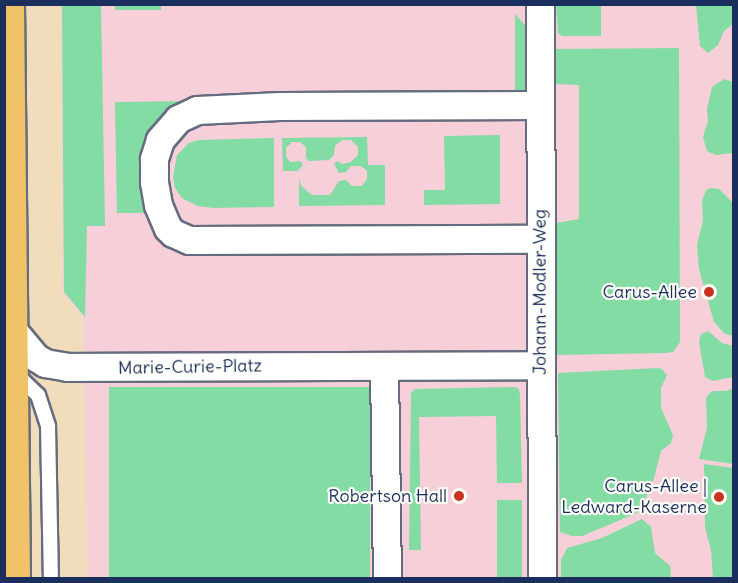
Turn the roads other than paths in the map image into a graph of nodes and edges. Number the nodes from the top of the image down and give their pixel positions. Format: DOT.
graph roads {
  1 [pos="7,4"];
  2 [pos="540,4"];
  3 [pos="540,105"];
  4 [pos="540,239"];
  5 [pos="11,328"];
  6 [pos="539,364"];
  7 [pos="384,366"];
  8 [pos="11,369"];
  9 [pos="14,579"];
  10 [pos="51,579"];
  11 [pos="387,579"];
  12 [pos="542,579"];
  1 -- 5 [label="main road"];
  2 -- 3 [label="street, Johann-Modler-Weg"];
  3 -- 4 [label="street, Johann-Modler-Weg"];
  3 -- 4 [label="street"];
  4 -- 6 [label="street, Johann-Modler-Weg"];
  5 -- 7 [label="street, Marie-Curie-Platz"];
  5 -- 8 [label="main road"];
  6 -- 7 [label="street, Marie-Curie-Platz"];
  6 -- 12 [label="street, Johann-Modler-Weg"];
  7 -- 11 [label="street"];
  8 -- 9 [label="main road"];
  8 -- 10 [label="lane"];
}
